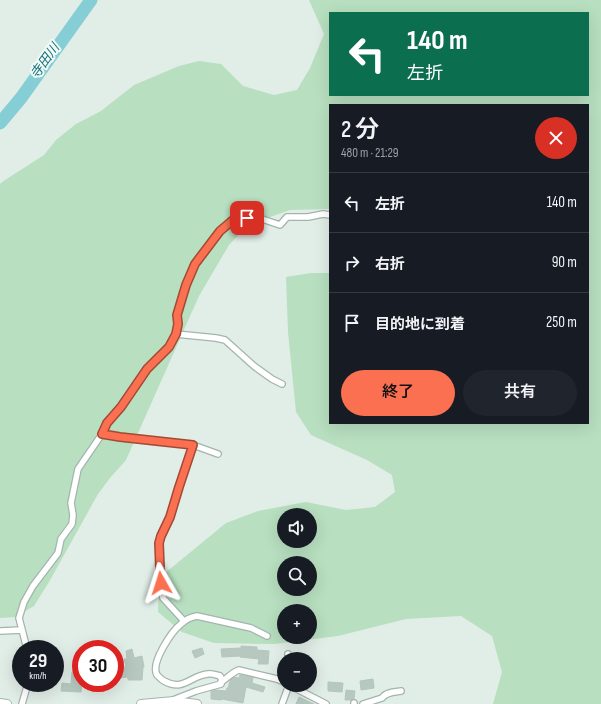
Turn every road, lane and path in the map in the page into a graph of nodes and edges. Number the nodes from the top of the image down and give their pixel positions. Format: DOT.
graph roads {
  1 [pos="329,215"];
  2 [pos="176,334"];
  3 [pos="282,384"];
  4 [pos="102,434"];
  5 [pos="193,445"];
  6 [pos="218,454"];
  7 [pos="184,622"];
  8 [pos="22,630"];
  9 [pos="0,631"];
  10 [pos="267,636"];
  11 [pos="25,640"];
  12 [pos="277,679"];
  13 [pos="221,682"];
  14 [pos="401,691"];
  15 [pos="25,692"];
  16 [pos="286,692"];
  17 [pos="303,692"];
  18 [pos="167,702"];
  19 [pos="0,703"];
  20 [pos="7,704"];
  21 [pos="22,704"];
  22 [pos="141,704"];
  23 [pos="198,704"];
  24 [pos="282,704"];
  25 [pos="326,704"];
  26 [pos="363,704"];
  1 -- 2 [label="street"];
  2 -- 3 [label="street"];
  2 -- 4 [label="street"];
  4 -- 5 [label="street"];
  4 -- 8 [label="street"];
  5 -- 6 [label="street"];
  5 -- 7 [label="street"];
  7 -- 10 [label="street"];
  7 -- 13 [label="street"];
  8 -- 9 [label="street"];
  8 -- 11 [label="street"];
  12 -- 13 [label="street"];
  13 -- 18 [label="street"];
  14 -- 26 [label="street"];
  15 -- 21 [label="street"];
  16 -- 24 [label="street"];
  17 -- 25 [label="street"];
  18 -- 22 [label="main road"];
  18 -- 23 [label="main road"];
  19 -- 20 [label="main road"];
}
